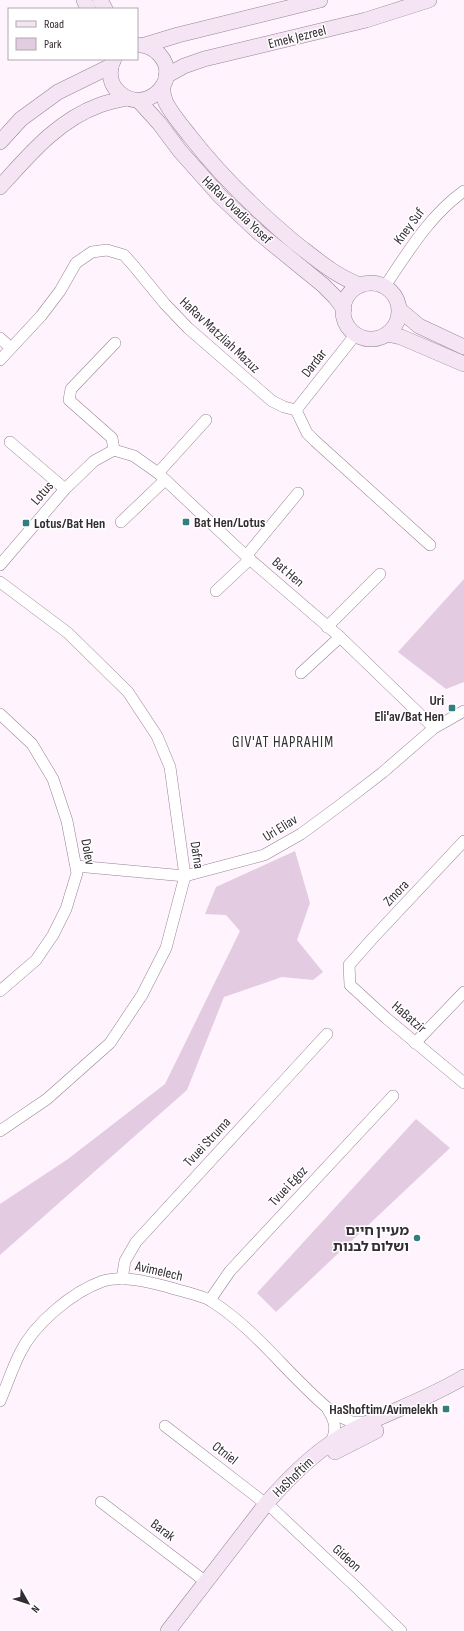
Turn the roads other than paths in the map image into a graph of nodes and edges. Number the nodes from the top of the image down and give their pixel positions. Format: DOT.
graph roads {
  1 [pos="320,0"];
  2 [pos="429,0"];
  3 [pos="141,45"];
  4 [pos="112,61"];
  5 [pos="164,82"];
  6 [pos="133,100"];
  7 [pos="0,142"];
  8 [pos="0,187"];
  9 [pos="464,191"];
  10 [pos="360,285"];
  11 [pos="385,286"];
  12 [pos="344,309"];
  13 [pos="400,310"];
  14 [pos="356,334"];
  15 [pos="387,334"];
  16 [pos="0,338"];
  17 [pos="115,343"];
  18 [pos="11,348"];
  19 [pos="464,348"];
  20 [pos="0,360"];
  21 [pos="464,364"];
  22 [pos="296,410"];
  23 [pos="206,420"];
  24 [pos="10,442"];
  25 [pos="114,450"];
  26 [pos="161,476"];
  27 [pos="65,489"];
  28 [pos="298,493"];
  29 [pos="121,522"];
  30 [pos="430,545"];
  31 [pos="248,557"];
  32 [pos="0,565"];
  33 [pos="380,574"];
  34 [pos="0,582"];
  35 [pos="216,591"];
  36 [pos="327,627"];
  37 [pos="340,637"];
  38 [pos="301,673"];
  39 [pos="464,711"];
  40 [pos="0,714"];
  41 [pos="434,728"];
  42 [pos="464,841"];
  43 [pos="76,866"];
  44 [pos="185,876"];
  45 [pos="349,966"];
  46 [pos="0,991"];
  47 [pos="464,992"];
  48 [pos="327,1034"];
  49 [pos="415,1043"];
  50 [pos="464,1083"];
  51 [pos="393,1096"];
  52 [pos="0,1131"];
  53 [pos="122,1279"];
  54 [pos="210,1300"];
  55 [pos="464,1377"];
  56 [pos="464,1389"];
  57 [pos="0,1401"];
  58 [pos="328,1409"];
  59 [pos="374,1420"];
  60 [pos="165,1426"];
  61 [pos="329,1445"];
  62 [pos="101,1502"];
  63 [pos="269,1506"];
  64 [pos="206,1582"];
  65 [pos="168,1631"];
  66 [pos="178,1631"];
  67 [pos="401,1631"];
  1 -- 3 [label="street"];
  2 -- 5 [label="street, Emek Jezreel"];
  3 -- 5 [label="street, HaRav Ovadia Yosef"];
  4 -- 6 [label="street, HaRav Ovadia Yosef"];
  4 -- 7 [label="street"];
  5 -- 6 [label="street, Emek Jezreel"];
  5 -- 10 [label="street, HaRav Ovadia Yosef"];
  6 -- 8 [label="street"];
  6 -- 12 [label="street, HaRav Ovadia Yosef"];
  9 -- 11 [label="street, Kney Suf"];
  10 -- 11 [label="street"];
  10 -- 12 [label="street"];
  11 -- 13 [label="street"];
  12 -- 14 [label="street"];
  13 -- 15 [label="street"];
  13 -- 19 [label="street"];
  14 -- 15 [label="street"];
  14 -- 22 [label="street, Dardar"];
  15 -- 21 [label="street"];
  16 -- 18 [label="street"];
  17 -- 25 [label="street"];
  18 -- 20 [label="street, HaRav Matzliah Mazuz"];
  18 -- 22 [label="street, HaRav Matzliah Mazuz"];
  22 -- 30 [label="street"];
  23 -- 26 [label="street"];
  24 -- 27 [label="street"];
  25 -- 26 [label="street, Bat Hen"];
  25 -- 27 [label="street, Lotus"];
  26 -- 29 [label="street"];
  26 -- 31 [label="street, Bat Hen"];
  27 -- 32 [label="street, Lotus"];
  28 -- 31 [label="street"];
  31 -- 35 [label="street"];
  31 -- 36 [label="street, Bat Hen"];
  33 -- 36 [label="street"];
  34 -- 44 [label="street, Dafna"];
  36 -- 37 [label="street, Bat Hen"];
  37 -- 38 [label="street"];
  37 -- 41 [label="street, Bat Hen"];
  39 -- 41 [label="street, Uri Eliav"];
  40 -- 43 [label="street, Dolev"];
  41 -- 44 [label="street, Uri Eliav"];
  42 -- 45 [label="street, Zmora"];
  43 -- 44 [label="street, Uri Eliav"];
  43 -- 46 [label="street, Dolev"];
  44 -- 52 [label="street, Dafna"];
  45 -- 49 [label="street, HaBatzir"];
  47 -- 49 [label="street"];
  48 -- 53 [label="street, Tvuei Struma"];
  49 -- 50 [label="street, HaBatzir"];
  51 -- 54 [label="street, Tvuei Egoz"];
  53 -- 54 [label="street, Avimelech"];
  53 -- 57 [label="street, Avimelech"];
  54 -- 58 [label="street, Avimelech"];
  55 -- 59 [label="street, HaShoftim"];
  56 -- 63 [label="street, HaShoftim"];
  58 -- 59 [label="street, Avimelech"];
  58 -- 61 [label="street, Avimelech"];
  59 -- 61 [label="street, HaShoftim"];
  60 -- 63 [label="street, Otniel"];
  61 -- 63 [label="street, HaShoftim"];
  62 -- 64 [label="street, Barak"];
  63 -- 64 [label="street, HaShoftim"];
  63 -- 66 [label="street, HaShoftim"];
  63 -- 67 [label="street, Gideon"];
  64 -- 65 [label="street, HaShoftim"];
}
